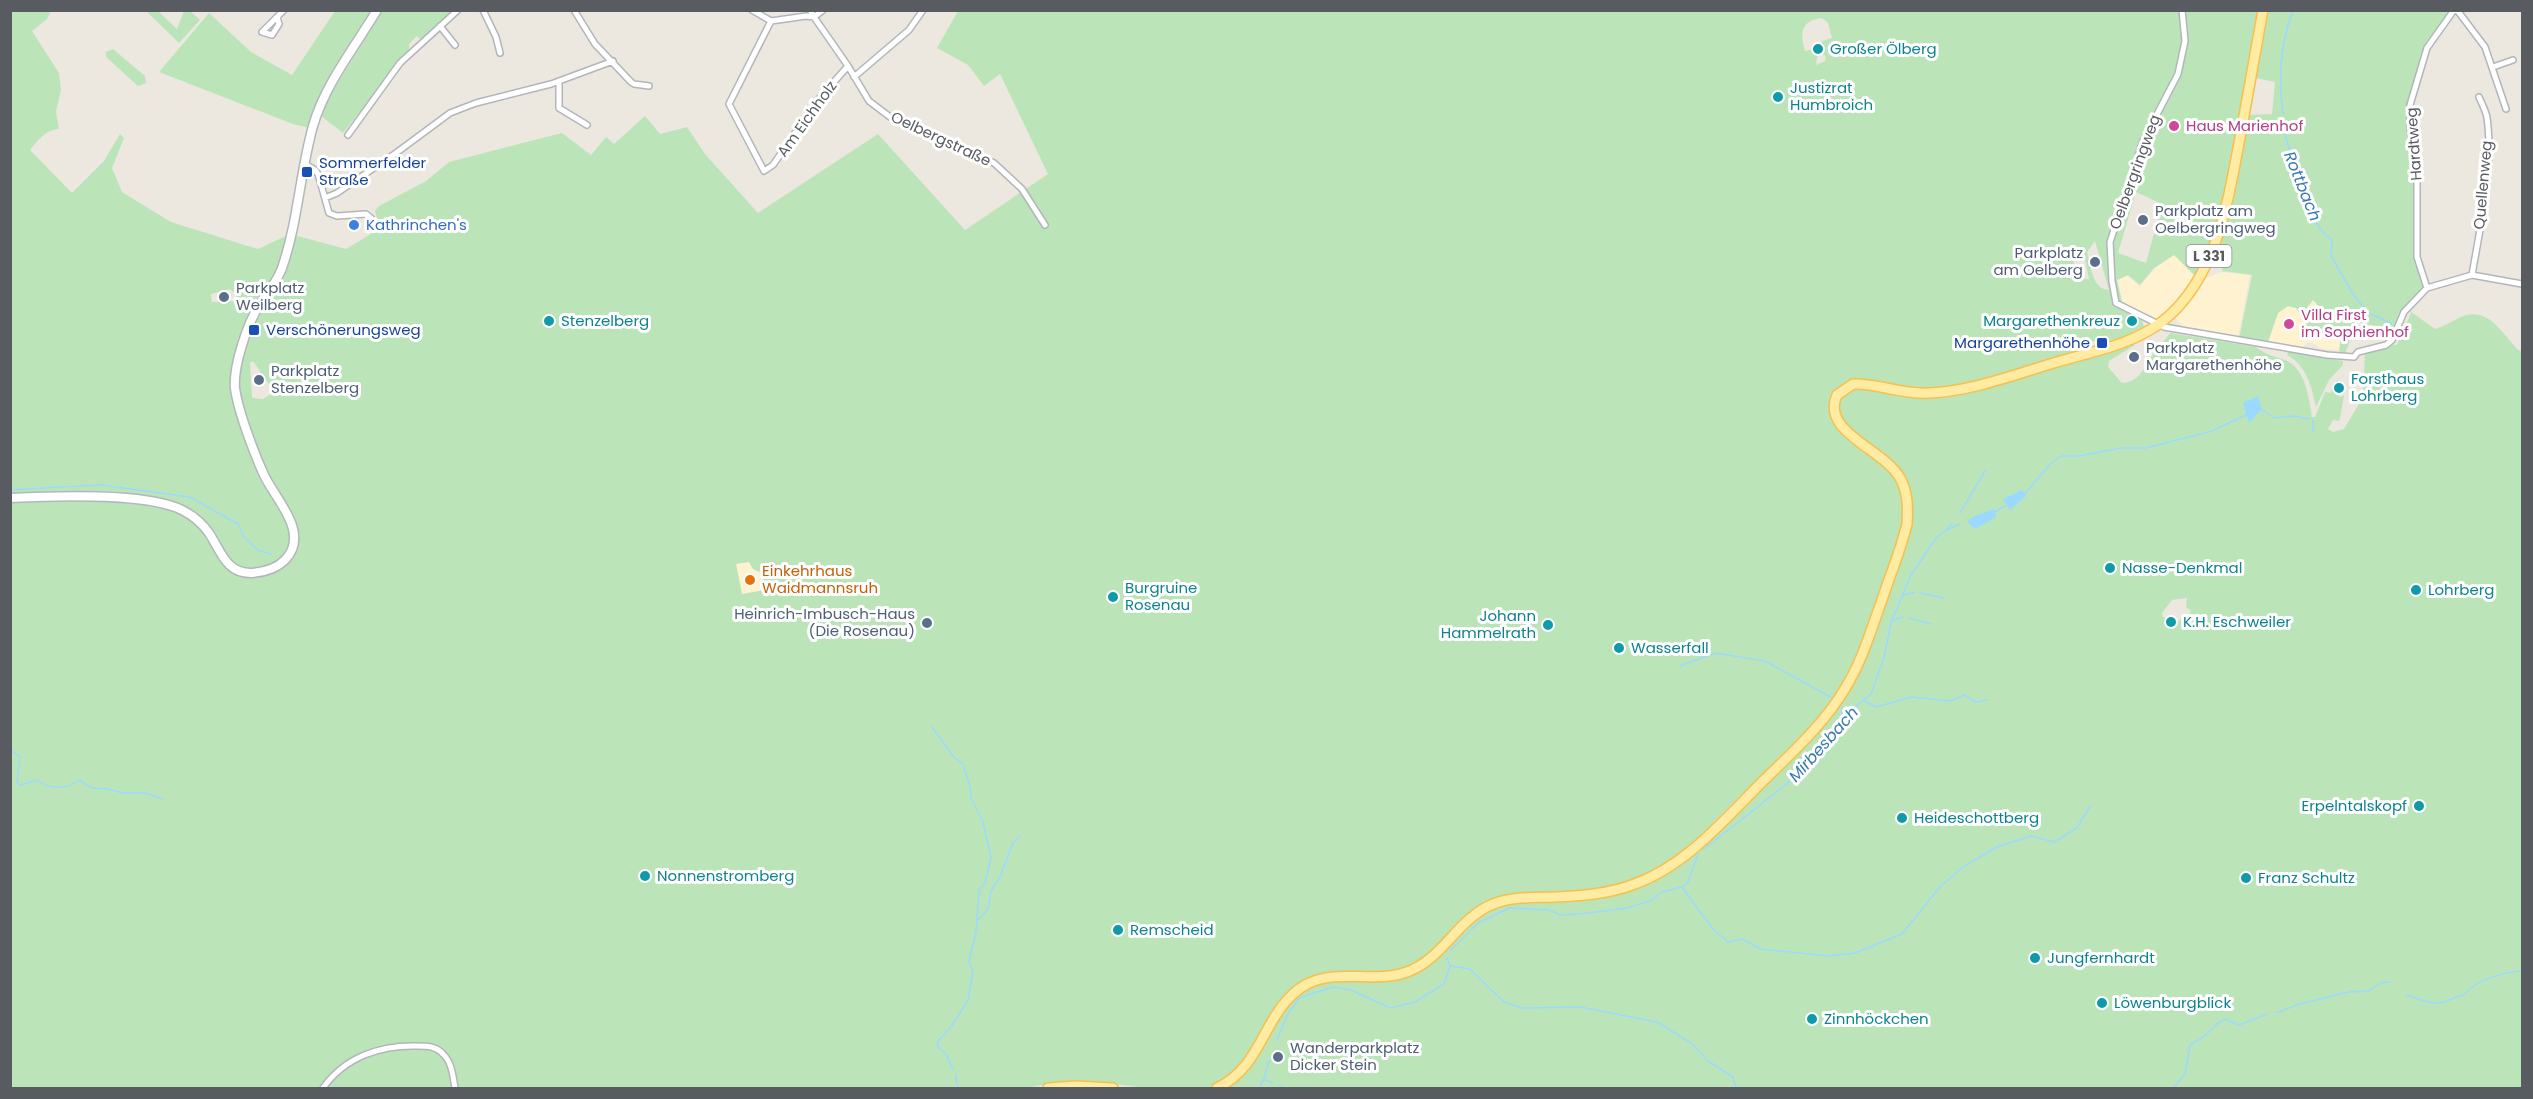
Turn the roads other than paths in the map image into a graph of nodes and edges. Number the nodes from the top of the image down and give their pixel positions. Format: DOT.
graph roads {
  1 [pos="284,10"];
  2 [pos="377,10"];
  3 [pos="458,10"];
  4 [pos="483,10"];
  5 [pos="574,10"];
  6 [pos="752,10"];
  7 [pos="810,10"];
  8 [pos="823,10"];
  9 [pos="923,10"];
  10 [pos="2182,10"];
  11 [pos="2263,10"];
  12 [pos="2456,10"];
  13 [pos="277,17"];
  14 [pos="814,17"];
  15 [pos="771,21"];
  16 [pos="440,26"];
  17 [pos="455,45"];
  18 [pos="500,52"];
  19 [pos="2513,60"];
  20 [pos="613,61"];
  21 [pos="848,66"];
  22 [pos="2493,68"];
  23 [pos="854,77"];
  24 [pos="560,81"];
  25 [pos="649,86"];
  26 [pos="2479,97"];
  27 [pos="2506,110"];
  28 [pos="587,124"];
  29 [pos="348,135"];
  30 [pos="305,164"];
  31 [pos="325,198"];
  32 [pos="372,219"];
  33 [pos="1045,225"];
  34 [pos="2472,275"];
  35 [pos="2523,284"];
  36 [pos="2427,288"];
  37 [pos="2158,324"];
  38 [pos="10,498"];
  39 [pos="323,1089"];
  40 [pos="455,1089"];
  41 [pos="1048,1089"];
  42 [pos="1113,1089"];
  43 [pos="1217,1089"];
  1 -- 13 [label="street"];
  2 -- 30 [label="main road"];
  3 -- 16 [label="street"];
  4 -- 18 [label="street"];
  5 -- 20 [label="street"];
  6 -- 15 [label="street"];
  7 -- 14 [label="street, Oelbergstraße"];
  8 -- 14 [label="street"];
  9 -- 23 [label="street"];
  10 -- 37 [label="street, Oelbergringweg"];
  11 -- 37 [label="main road, L 331"];
  12 -- 22 [label="street"];
  12 -- 36 [label="street, Hardtweg"];
  14 -- 15 [label="street"];
  14 -- 21 [label="street, Oelbergstraße"];
  15 -- 21 [label="street, Am Eichholz"];
  16 -- 17 [label="street"];
  16 -- 29 [label="street"];
  19 -- 22 [label="street"];
  20 -- 24 [label="street"];
  20 -- 25 [label="street"];
  21 -- 23 [label="street, Oelbergstraße"];
  22 -- 27 [label="street"];
  23 -- 33 [label="street, Oelbergstraße"];
  24 -- 28 [label="street"];
  24 -- 31 [label="street"];
  26 -- 34 [label="street, Quellenweg"];
  30 -- 31 [label="street"];
  30 -- 38 [label="main road"];
  31 -- 32 [label="street"];
  34 -- 35 [label="street"];
  34 -- 36 [label="street"];
  36 -- 37 [label="street"];
  37 -- 43 [label="main road, L 331"];
  39 -- 40 [label="street"];
  41 -- 42 [label="main road"];
}
